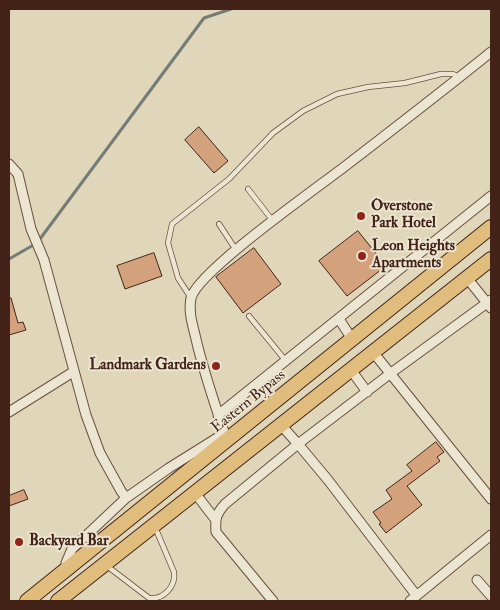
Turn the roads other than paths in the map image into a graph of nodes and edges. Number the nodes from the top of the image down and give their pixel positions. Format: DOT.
graph roads {
  1 [pos="491,52"];
  2 [pos="459,78"];
  3 [pos="9,164"];
  4 [pos="248,189"];
  5 [pos="491,196"];
  6 [pos="273,221"];
  7 [pos="219,224"];
  8 [pos="491,227"];
  9 [pos="237,251"];
  10 [pos="491,259"];
  11 [pos="467,278"];
  12 [pos="191,299"];
  13 [pos="490,304"];
  14 [pos="249,316"];
  15 [pos="339,319"];
  16 [pos="352,339"];
  17 [pos="373,352"];
  18 [pos="286,361"];
  19 [pos="351,370"];
  20 [pos="74,372"];
  21 [pos="391,373"];
  22 [pos="367,392"];
  23 [pos="9,412"];
  24 [pos="218,415"];
  25 [pos="281,425"];
  26 [pos="226,437"];
  27 [pos="298,444"];
  28 [pos="195,493"];
  29 [pos="126,498"];
  30 [pos="491,498"];
  31 [pos="216,519"];
  32 [pos="154,526"];
  33 [pos="491,536"];
  34 [pos="105,564"];
  35 [pos="66,571"];
  36 [pos="478,580"];
  37 [pos="491,596"];
  38 [pos="413,598"];
  39 [pos="27,601"];
  40 [pos="58,601"];
  41 [pos="273,601"];
  1 -- 2 [label="street"];
  2 -- 6 [label="street"];
  2 -- 12 [label="lane"];
  3 -- 20 [label="street"];
  4 -- 6 [label="lane"];
  5 -- 15 [label="street"];
  6 -- 9 [label="street"];
  7 -- 9 [label="lane"];
  8 -- 16 [label="main road, Eastern Bypass"];
  9 -- 12 [label="street"];
  10 -- 11 [label="main road"];
  11 -- 13 [label="street"];
  11 -- 17 [label="main road"];
  12 -- 24 [label="street"];
  13 -- 21 [label="street"];
  14 -- 18 [label="lane"];
  15 -- 16 [label="street"];
  15 -- 18 [label="street"];
  16 -- 26 [label="main road, Eastern Bypass"];
  17 -- 19 [label="main road"];
  17 -- 21 [label="street"];
  18 -- 24 [label="street"];
  19 -- 22 [label="street"];
  19 -- 25 [label="main road"];
  20 -- 23 [label="street"];
  20 -- 29 [label="street"];
  21 -- 22 [label="street"];
  21 -- 30 [label="street"];
  22 -- 27 [label="street"];
  24 -- 26 [label="street"];
  25 -- 27 [label="street"];
  25 -- 28 [label="main road"];
  26 -- 29 [label="street"];
  26 -- 35 [label="main road, Eastern Bypass"];
  27 -- 31 [label="street"];
  27 -- 38 [label="street"];
  28 -- 31 [label="street"];
  28 -- 32 [label="main road"];
  29 -- 35 [label="street"];
  31 -- 41 [label="street"];
  32 -- 34 [label="main road"];
  32 -- 34 [label="lane"];
  33 -- 38 [label="street"];
  34 -- 40 [label="main road"];
  35 -- 39 [label="main road, Eastern Bypass"];
  36 -- 37 [label="street"];
}
